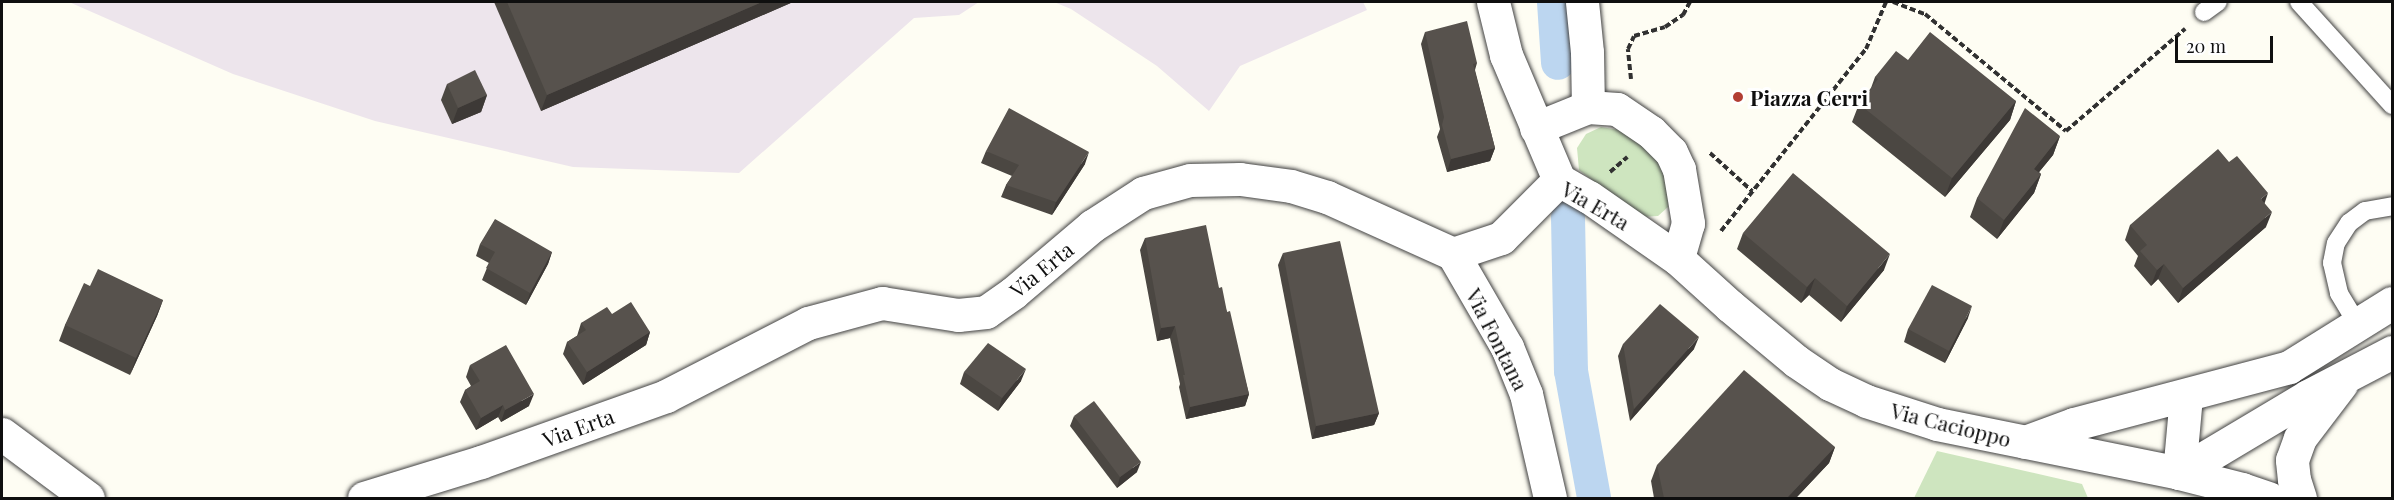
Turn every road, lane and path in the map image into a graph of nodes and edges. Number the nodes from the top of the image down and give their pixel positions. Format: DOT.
graph roads {
  1 [pos="1493,2"];
  2 [pos="1582,2"];
  3 [pos="1690,2"];
  4 [pos="1886,2"];
  5 [pos="1893,2"];
  6 [pos="2300,2"];
  7 [pos="2211,7"];
  8 [pos="1631,90"];
  9 [pos="2392,105"];
  10 [pos="1588,107"];
  11 [pos="1536,128"];
  12 [pos="1651,132"];
  13 [pos="1602,178"];
  14 [pos="1559,180"];
  15 [pos="1752,191"];
  16 [pos="2390,203"];
  17 [pos="1453,254"];
  18 [pos="1678,259"];
  19 [pos="2392,303"];
  20 [pos="2358,325"];
  21 [pos="2392,352"];
  22 [pos="2347,377"];
  23 [pos="2186,396"];
  24 [pos="2,434"];
  25 [pos="2023,442"];
  26 [pos="2179,473"];
  27 [pos="88,498"];
  28 [pos="364,498"];
  29 [pos="1550,498"];
  30 [pos="2268,498"];
  31 [pos="2300,498"];
  1 -- 11 [label="street"];
  2 -- 10 [label="street"];
  3 -- 8 [label="path"];
  4 -- 15 [label="path"];
  5 -- 7 [label="path"];
  6 -- 9 [label="lane"];
  10 -- 11 [label="street"];
  10 -- 12 [label="street"];
  11 -- 14 [label="street"];
  12 -- 13 [label="path"];
  12 -- 18 [label="street"];
  14 -- 17 [label="street, Via Erta"];
  14 -- 18 [label="street, Via Erta"];
  16 -- 20 [label="lane"];
  17 -- 28 [label="street, Via Erta"];
  17 -- 29 [label="street, Via Fontana"];
  18 -- 25 [label="street, Via Cacioppo"];
  19 -- 20 [label="street"];
  20 -- 23 [label="street"];
  21 -- 22 [label="street"];
  22 -- 26 [label="street"];
  22 -- 31 [label="street"];
  23 -- 25 [label="street"];
  23 -- 26 [label="street"];
  24 -- 27 [label="street"];
  25 -- 26 [label="street, Via Cacioppo"];
  26 -- 30 [label="street, Via Cacioppo"];
}
